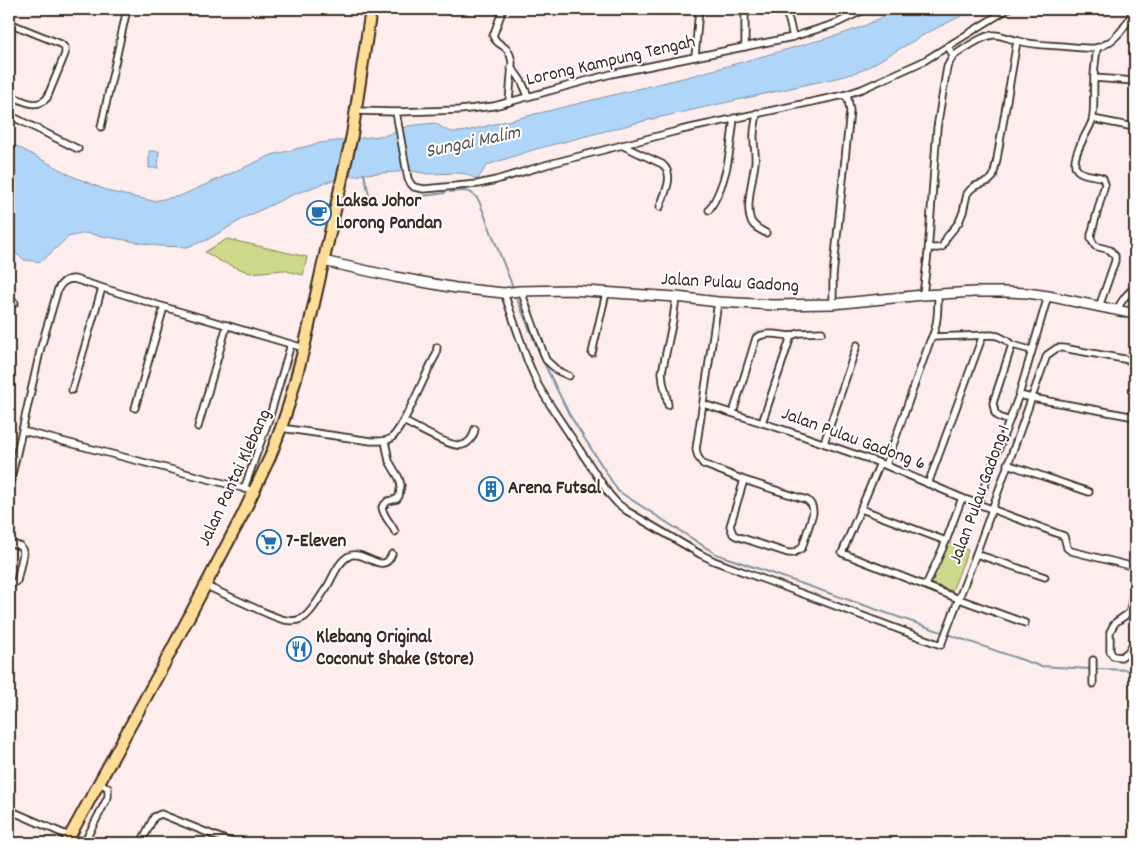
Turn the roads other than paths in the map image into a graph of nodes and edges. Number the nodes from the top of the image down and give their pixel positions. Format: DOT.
graph roads {
  1 [pos="127,9"];
  2 [pos="371,9"];
  3 [pos="503,9"];
  4 [pos="699,9"];
  5 [pos="745,9"];
  6 [pos="784,9"];
  7 [pos="866,9"];
  8 [pos="1008,9"];
  9 [pos="1134,9"];
  10 [pos="9,22"];
  11 [pos="793,38"];
  12 [pos="1017,41"];
  13 [pos="948,46"];
  14 [pos="745,47"];
  15 [pos="1097,48"];
  16 [pos="953,56"];
  17 [pos="695,57"];
  18 [pos="511,68"];
  19 [pos="1094,78"];
  20 [pos="1135,81"];
  21 [pos="9,95"];
  22 [pos="844,95"];
  23 [pos="528,96"];
  24 [pos="509,102"];
  25 [pos="356,111"];
  26 [pos="396,112"];
  27 [pos="757,113"];
  28 [pos="9,115"];
  29 [pos="734,118"];
  30 [pos="1093,119"];
  31 [pos="102,127"];
  32 [pos="1135,128"];
  33 [pos="621,145"];
  34 [pos="78,150"];
  35 [pos="660,207"];
  36 [pos="709,210"];
  37 [pos="766,233"];
  38 [pos="929,248"];
  39 [pos="323,261"];
  40 [pos="1135,287"];
  41 [pos="102,288"];
  42 [pos="522,291"];
  43 [pos="506,293"];
  44 [pos="606,293"];
  45 [pos="938,294"];
  46 [pos="923,295"];
  47 [pos="1048,296"];
  48 [pos="676,297"];
  49 [pos="9,300"];
  50 [pos="718,302"];
  51 [pos="15,303"];
  52 [pos="833,304"];
  53 [pos="164,307"];
  54 [pos="1099,307"];
  55 [pos="1117,310"];
  56 [pos="1135,314"];
  57 [pos="226,325"];
  58 [pos="822,332"];
  59 [pos="982,335"];
  60 [pos="791,336"];
  61 [pos="932,337"];
  62 [pos="291,344"];
  63 [pos="857,345"];
  64 [pos="1012,345"];
  65 [pos="437,347"];
  66 [pos="304,348"];
  67 [pos="1031,350"];
  68 [pos="592,353"];
  69 [pos="1135,361"];
  70 [pos="569,376"];
  71 [pos="72,390"];
  72 [pos="1018,395"];
  73 [pos="1032,398"];
  74 [pos="703,404"];
  75 [pos="668,405"];
  76 [pos="134,408"];
  77 [pos="733,413"];
  78 [pos="1135,417"];
  79 [pos="403,421"];
  80 [pos="1009,421"];
  81 [pos="762,423"];
  82 [pos="198,427"];
  83 [pos="281,428"];
  84 [pos="475,429"];
  85 [pos="22,431"];
  86 [pos="385,441"];
  87 [pos="824,443"];
  88 [pos="883,464"];
  89 [pos="1007,464"];
  90 [pos="744,480"];
  91 [pos="928,484"];
  92 [pos="9,488"];
  93 [pos="249,490"];
  94 [pos="1089,492"];
  95 [pos="962,498"];
  96 [pos="978,503"];
  97 [pos="861,509"];
  98 [pos="991,509"];
  99 [pos="395,532"];
  100 [pos="946,540"];
  101 [pos="9,543"];
  102 [pos="392,554"];
  103 [pos="976,554"];
  104 [pos="1135,567"];
  105 [pos="1044,577"];
  106 [pos="1135,577"];
  107 [pos="204,585"];
  108 [pos="926,585"];
  109 [pos="9,586"];
  110 [pos="959,598"];
  111 [pos="1025,623"];
  112 [pos="1131,647"];
  113 [pos="1094,660"];
  114 [pos="1093,682"];
  115 [pos="99,782"];
  116 [pos="9,810"];
  117 [pos="67,840"];
  118 [pos="84,843"];
  119 [pos="142,843"];
  120 [pos="233,843"];
  1 -- 31 [label="street"];
  2 -- 25 [label="highway, Jalan Pantai Klebang"];
  3 -- 18 [label="street"];
  4 -- 17 [label="street"];
  5 -- 14 [label="street"];
  6 -- 11 [label="street"];
  7 -- 11 [label="street, Lorong Kampung Tengah"];
  8 -- 13 [label="street"];
  9 -- 15 [label="street"];
  10 -- 21 [label="street"];
  11 -- 14 [label="street, Lorong Kampung Tengah"];
  12 -- 15 [label="street"];
  12 -- 16 [label="street"];
  12 -- 38 [label="street"];
  13 -- 16 [label="street"];
  13 -- 22 [label="street"];
  14 -- 17 [label="street, Lorong Kampung Tengah"];
  15 -- 19 [label="street"];
  16 -- 38 [label="street"];
  17 -- 23 [label="street, Lorong Kampung Tengah"];
  18 -- 23 [label="street"];
  18 -- 24 [label="street"];
  19 -- 20 [label="street"];
  19 -- 30 [label="street"];
  22 -- 27 [label="street"];
  22 -- 52 [label="street"];
  23 -- 24 [label="street, Lorong Kampung Tengah"];
  24 -- 26 [label="street, Lorong Kampung Tengah"];
  25 -- 26 [label="street, Lorong Kampung Tengah"];
  25 -- 39 [label="highway, Jalan Pantai Klebang"];
  26 -- 33 [label="street"];
  27 -- 29 [label="street"];
  27 -- 37 [label="street"];
  28 -- 34 [label="street"];
  29 -- 33 [label="street"];
  29 -- 36 [label="street"];
  30 -- 32 [label="street"];
  30 -- 54 [label="street"];
  33 -- 35 [label="street"];
  38 -- 46 [label="street"];
  39 -- 43 [label="main road, Jalan Pulau Gadong"];
  39 -- 66 [label="highway, Jalan Pantai Klebang"];
  40 -- 55 [label="street"];
  41 -- 53 [label="street"];
  41 -- 71 [label="street"];
  41 -- 85 [label="street"];
  42 -- 43 [label="main road, Jalan Pulau Gadong"];
  42 -- 44 [label="main road, Jalan Pulau Gadong"];
  42 -- 70 [label="street"];
  43 -- 110 [label="street, Jalan Pulau Gadong 1"];
  44 -- 48 [label="main road, Jalan Pulau Gadong"];
  44 -- 68 [label="street"];
  45 -- 46 [label="main road, Jalan Pulau Gadong"];
  45 -- 47 [label="main road, Jalan Pulau Gadong"];
  45 -- 61 [label="street"];
  46 -- 52 [label="main road, Jalan Pulau Gadong"];
  47 -- 54 [label="main road, Jalan Pulau Gadong"];
  47 -- 67 [label="street"];
  48 -- 50 [label="main road, Jalan Pulau Gadong"];
  48 -- 75 [label="street"];
  49 -- 51 [label="street"];
  50 -- 52 [label="main road, Jalan Pulau Gadong"];
  50 -- 74 [label="street"];
  53 -- 57 [label="street"];
  53 -- 76 [label="street"];
  54 -- 55 [label="main road, Jalan Pulau Gadong"];
  55 -- 56 [label="main road, Jalan Pulau Gadong"];
  57 -- 62 [label="street"];
  57 -- 82 [label="street"];
  58 -- 60 [label="street"];
  59 -- 61 [label="street"];
  59 -- 64 [label="street"];
  59 -- 91 [label="street"];
  60 -- 77 [label="street"];
  60 -- 81 [label="street"];
  61 -- 88 [label="street"];
  62 -- 66 [label="street"];
  62 -- 93 [label="street"];
  63 -- 87 [label="street"];
  64 -- 67 [label="street"];
  64 -- 80 [label="street, Jalan Pulau Gadong 1"];
  65 -- 79 [label="street"];
  66 -- 83 [label="highway, Jalan Pantai Klebang"];
  67 -- 72 [label="street"];
  69 -- 73 [label="street, Jalan Pulau Gadong 1"];
  72 -- 73 [label="street"];
  72 -- 80 [label="street"];
  73 -- 78 [label="street"];
  73 -- 89 [label="street, Jalan Pulau Gadong 1"];
  74 -- 77 [label="street, Jalan Pulau Gadong 6"];
  74 -- 90 [label="street"];
  77 -- 81 [label="street, Jalan Pulau Gadong 6"];
  79 -- 84 [label="street"];
  79 -- 86 [label="street"];
  80 -- 96 [label="street"];
  81 -- 87 [label="street, Jalan Pulau Gadong 6"];
  83 -- 86 [label="street"];
  83 -- 93 [label="highway, Jalan Pantai Klebang"];
  85 -- 92 [label="street"];
  85 -- 93 [label="street"];
  86 -- 99 [label="street"];
  87 -- 88 [label="street, Jalan Pulau Gadong 6"];
  88 -- 91 [label="street, Jalan Pulau Gadong 6"];
  88 -- 97 [label="street"];
  89 -- 94 [label="street"];
  89 -- 98 [label="street, Jalan Pulau Gadong 1"];
  90 -- 90 [label="street"];
  91 -- 95 [label="street, Jalan Pulau Gadong 6"];
  93 -- 107 [label="highway, Jalan Pantai Klebang"];
  95 -- 96 [label="street, Jalan Pulau Gadong 6"];
  95 -- 100 [label="street"];
  96 -- 98 [label="street, Jalan Pulau Gadong 6"];
  97 -- 100 [label="street"];
  97 -- 108 [label="street"];
  98 -- 103 [label="street, Jalan Pulau Gadong 1"];
  98 -- 104 [label="street, Jalan Pulau Gadong 6"];
  100 -- 108 [label="street"];
  101 -- 109 [label="street"];
  102 -- 107 [label="street"];
  103 -- 105 [label="street"];
  103 -- 110 [label="street, Jalan Pulau Gadong 1"];
  106 -- 112 [label="street"];
  107 -- 115 [label="highway, Jalan Pantai Klebang"];
  108 -- 110 [label="street"];
  110 -- 111 [label="street"];
  113 -- 114 [label="street"];
  115 -- 117 [label="highway, Jalan Pantai Klebang"];
  115 -- 118 [label="street"];
  116 -- 117 [label="street"];
  117 -- 118 [label="street"];
  119 -- 120 [label="street"];
}
